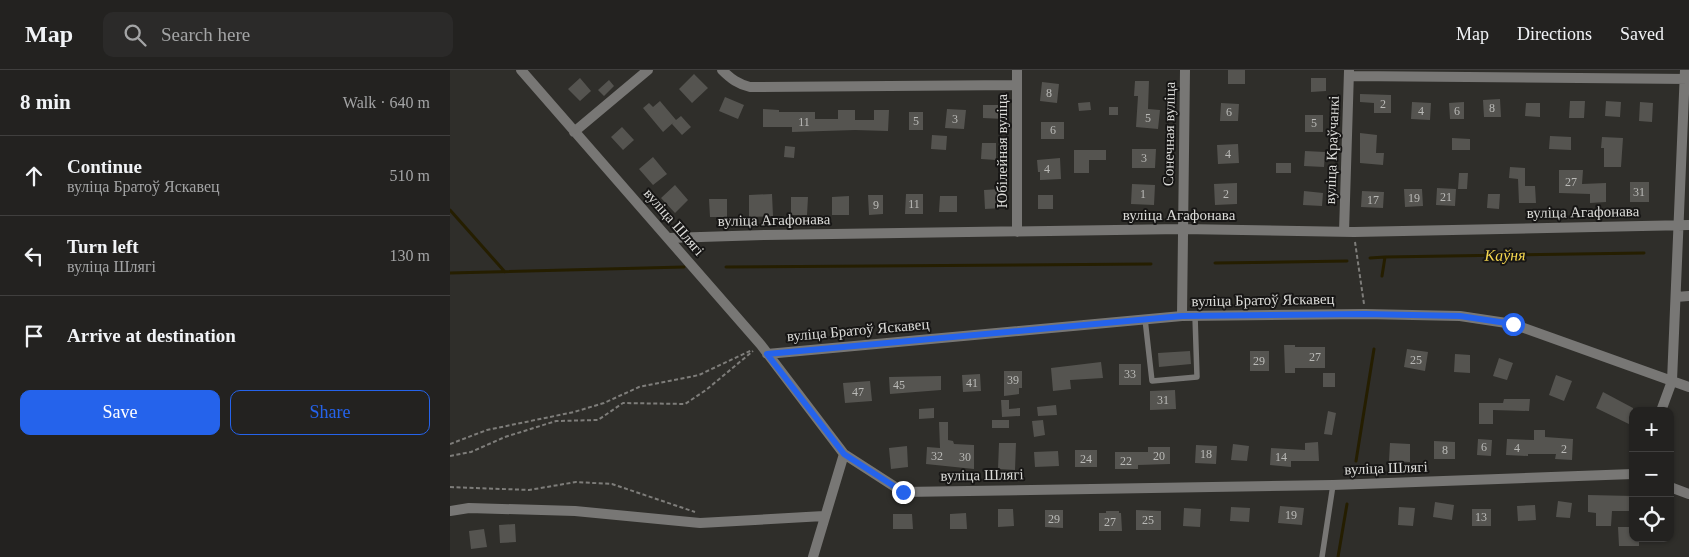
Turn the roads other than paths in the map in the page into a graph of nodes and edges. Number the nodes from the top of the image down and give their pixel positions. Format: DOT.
graph roads {
  1 [pos="520,70"];
  2 [pos="648,70"];
  3 [pos="722,70"];
  4 [pos="1016,70"];
  5 [pos="1185,70"];
  6 [pos="1349,73"];
  7 [pos="1686,76"];
  8 [pos="1016,85"];
  9 [pos="574,132"];
  10 [pos="1678,225"];
  11 [pos="1689,225"];
  12 [pos="1182,229"];
  13 [pos="1017,232"];
  14 [pos="1349,232"];
  15 [pos="669,238"];
  16 [pos="1689,296"];
  17 [pos="1676,297"];
  18 [pos="1182,316"];
  19 [pos="1195,316"];
  20 [pos="1145,320"];
  21 [pos="764,350"];
  22 [pos="1672,381"];
  23 [pos="1689,387"];
  24 [pos="1662,407"];
  25 [pos="844,454"];
  26 [pos="1629,474"];
  27 [pos="1333,485"];
  28 [pos="1674,488"];
  29 [pos="1689,494"];
  30 [pos="450,511"];
  31 [pos="824,516"];
  32 [pos="813,557"];
  33 [pos="1322,557"];
  1 -- 9 [label="street, вуліца Шлягі"];
  2 -- 9 [label="street"];
  3 -- 8 [label="street"];
  4 -- 8 [label="street, Юбілейная вуліца"];
  5 -- 12 [label="street, Сонечная вуліца"];
  6 -- 7 [label="street"];
  6 -- 14 [label="street, вуліца Краўчанкі"];
  7 -- 10 [label="street"];
  8 -- 13 [label="street, Юбілейная вуліца"];
  9 -- 15 [label="street, вуліца Шлягі"];
  10 -- 11 [label="street, вуліца Агафонава"];
  10 -- 14 [label="street, вуліца Агафонава"];
  10 -- 17 [label="street"];
  12 -- 13 [label="street, вуліца Агафонава"];
  12 -- 14 [label="street, вуліца Агафонава"];
  12 -- 18 [label="street, Сонечная вуліца"];
  13 -- 15 [label="street, вуліца Агафонава"];
  15 -- 21 [label="street, вуліца Шлягі"];
  16 -- 17 [label="street"];
  17 -- 22 [label="street"];
  18 -- 19 [label="street, вуліца Братоў Яскавец"];
  18 -- 20 [label="street, вуліца Братоў Яскавец"];
  19 -- 20 [label="lane"];
  19 -- 22 [label="street, вуліца Братоў Яскавец"];
  20 -- 21 [label="street, вуліца Братоў Яскавец"];
  21 -- 25 [label="street, вуліца Шлягі"];
  22 -- 23 [label="street, вуліца Братоў Яскавец"];
  22 -- 24 [label="street"];
  25 -- 27 [label="street, вуліца Шлягі"];
  25 -- 31 [label="street"];
  26 -- 27 [label="street, вуліца Шлягі"];
  27 -- 33 [label="lane"];
  28 -- 29 [label="street"];
  30 -- 31 [label="street"];
  31 -- 32 [label="street"];
}
